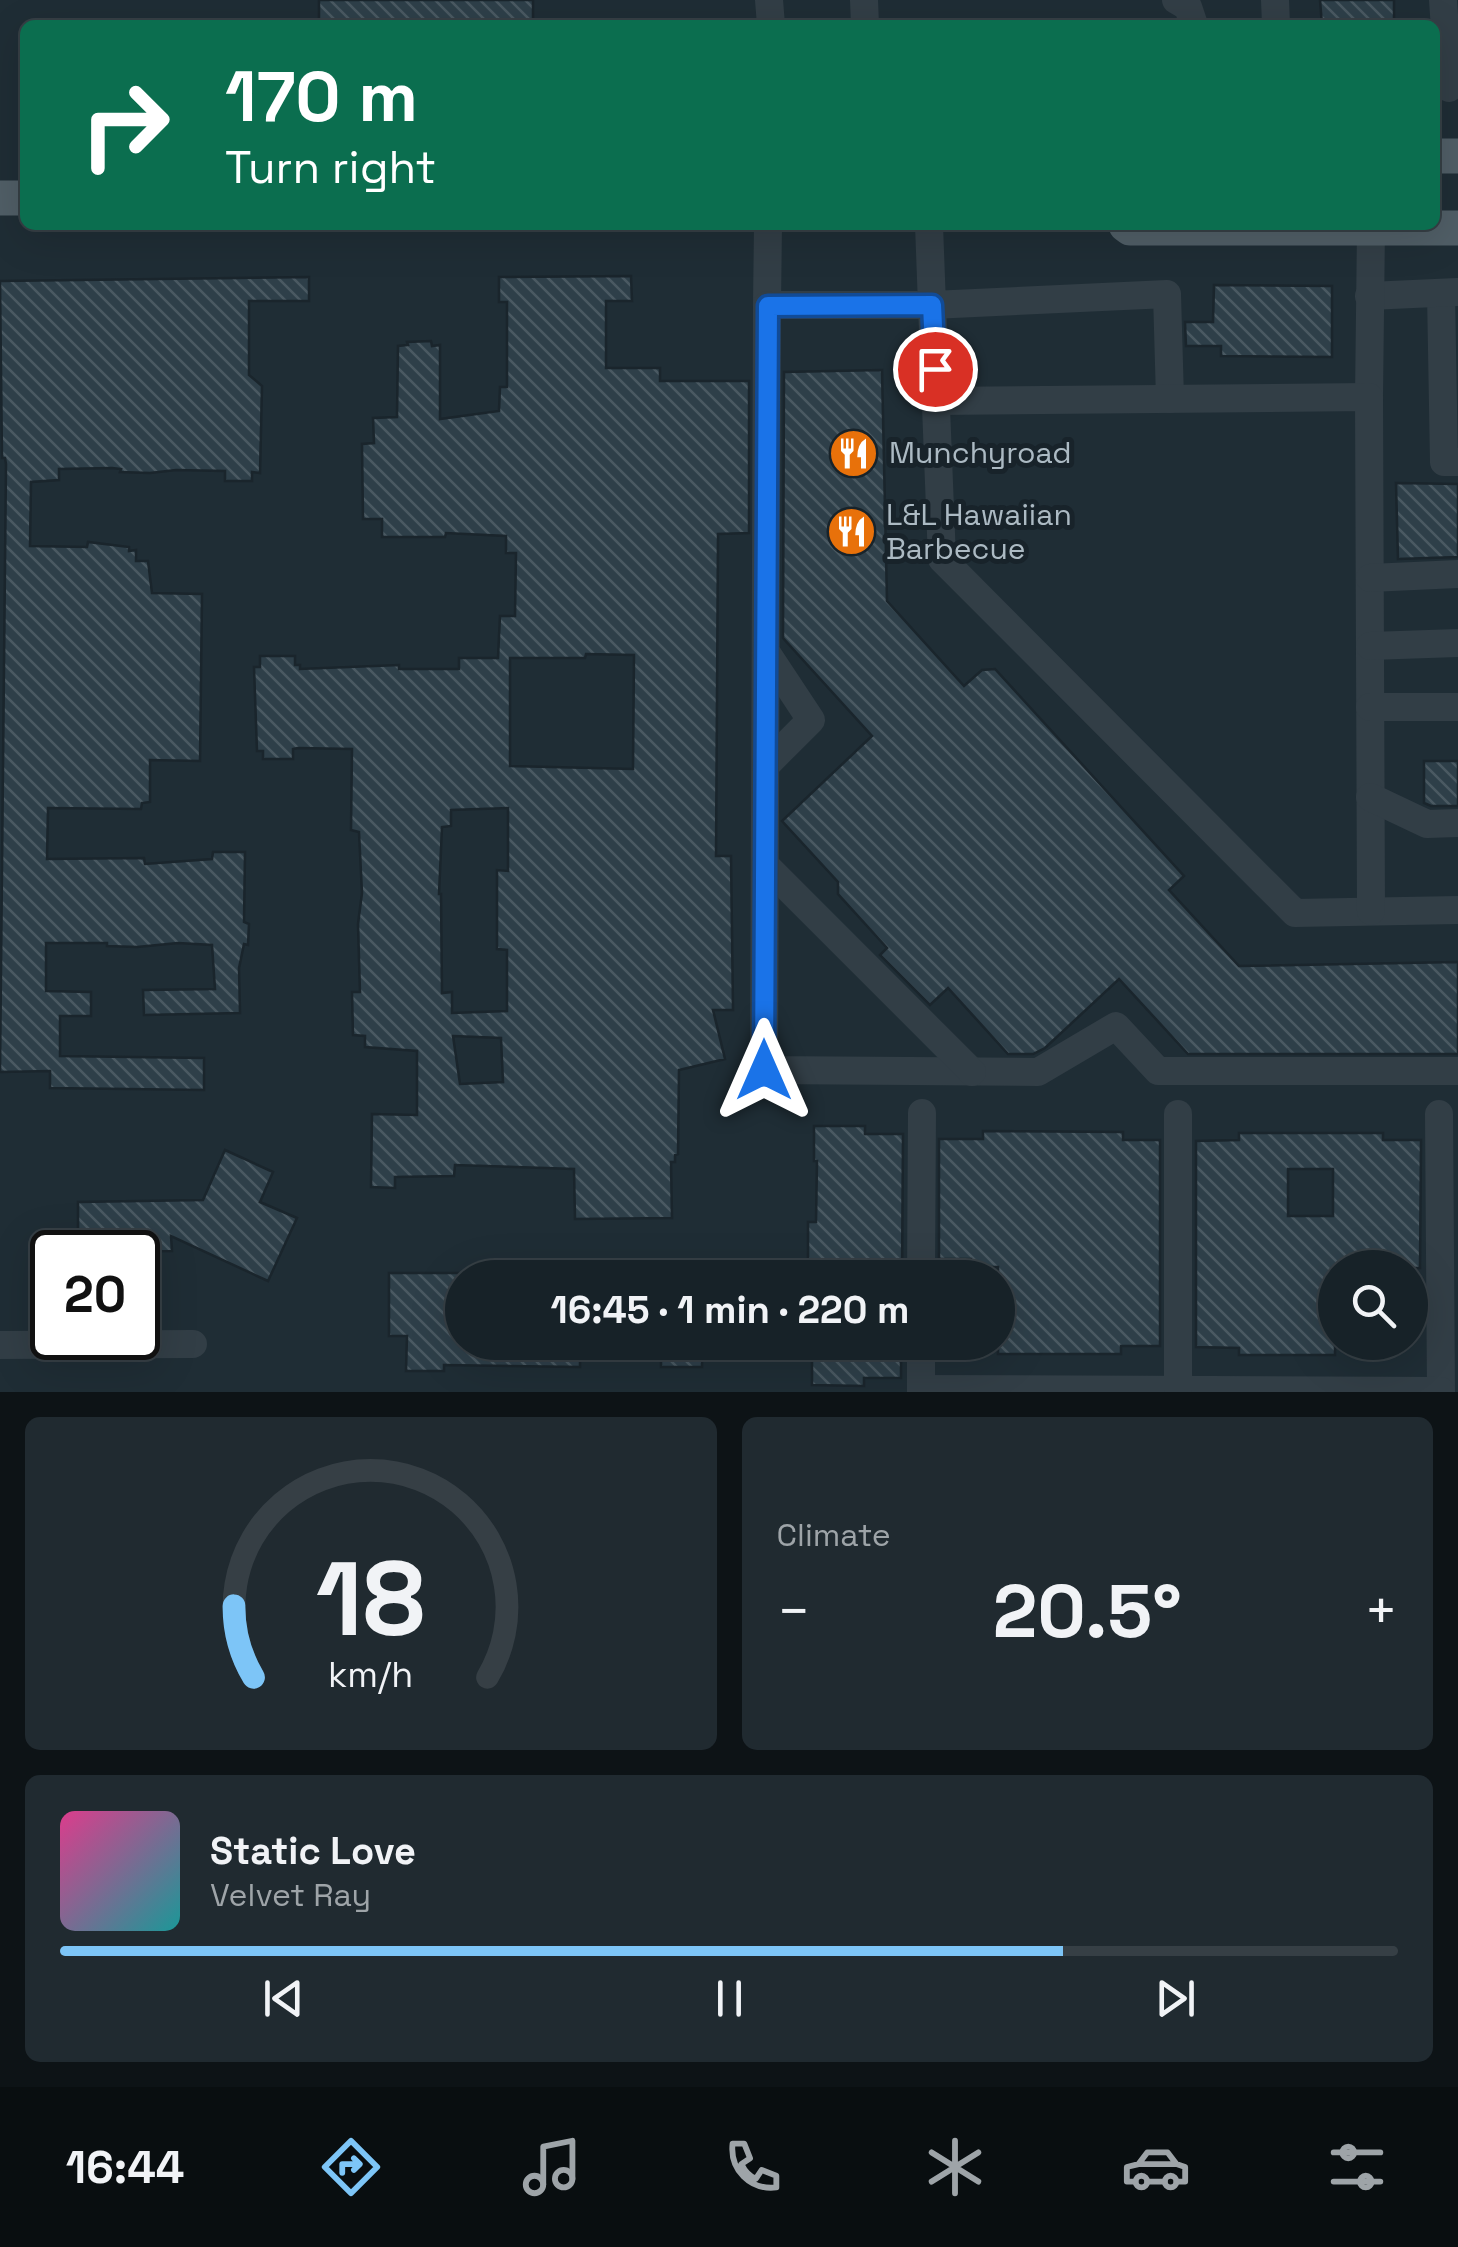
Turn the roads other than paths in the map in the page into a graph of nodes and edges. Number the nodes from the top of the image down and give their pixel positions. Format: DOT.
graph roads {
  1 [pos="1176,0"];
  2 [pos="1443,0"];
  3 [pos="1192,20"];
  4 [pos="1447,88"];
  5 [pos="768,230"];
  6 [pos="929,230"];
  7 [pos="1371,230"];
  8 [pos="1450,293"];
  9 [pos="1369,296"];
  10 [pos="932,305"];
  11 [pos="768,306"];
  12 [pos="1370,397"];
  13 [pos="1170,399"];
  14 [pos="936,402"];
  15 [pos="1458,462"];
  16 [pos="1458,574"];
  17 [pos="1370,578"];
  18 [pos="1458,644"];
  19 [pos="1370,646"];
  20 [pos="766,652"];
  21 [pos="1458,706"];
  22 [pos="1370,707"];
  23 [pos="766,765"];
  24 [pos="1370,798"];
  25 [pos="1458,822"];
  26 [pos="765,865"];
  27 [pos="1458,910"];
  28 [pos="1371,912"];
  29 [pos="1458,1071"];
  30 [pos="972,1072"];
  31 [pos="922,1113"];
  32 [pos="1178,1114"];
  33 [pos="1439,1114"];
  34 [pos="922,1260"];
  35 [pos="193,1344"];
  36 [pos="0,1345"];
  37 [pos="921,1360"];
  38 [pos="921,1390"];
  39 [pos="1178,1390"];
  40 [pos="1441,1391"];
  1 -- 3 [label="street"];
  2 -- 4 [label="street"];
  5 -- 11 [label="street"];
  6 -- 10 [label="street"];
  7 -- 9 [label="street"];
  8 -- 9 [label="street"];
  8 -- 15 [label="street"];
  9 -- 12 [label="street"];
  10 -- 11 [label="street"];
  10 -- 13 [label="street"];
  10 -- 14 [label="street"];
  11 -- 20 [label="street"];
  12 -- 13 [label="street"];
  12 -- 17 [label="street"];
  13 -- 14 [label="street"];
  14 -- 28 [label="street"];
  16 -- 17 [label="street"];
  17 -- 19 [label="street"];
  18 -- 19 [label="street"];
  19 -- 22 [label="street"];
  20 -- 23 [label="street"];
  20 -- 23 [label="street"];
  21 -- 22 [label="street"];
  22 -- 24 [label="street"];
  23 -- 26 [label="street"];
  24 -- 25 [label="street"];
  24 -- 28 [label="street"];
  26 -- 30 [label="street"];
  26 -- 30 [label="street"];
  27 -- 28 [label="street"];
  29 -- 30 [label="street"];
  31 -- 34 [label="street"];
  32 -- 39 [label="street"];
  33 -- 40 [label="street"];
  35 -- 36 [label="street"];
  37 -- 38 [label="street"];
  38 -- 39 [label="street"];
  39 -- 40 [label="street"];
}
